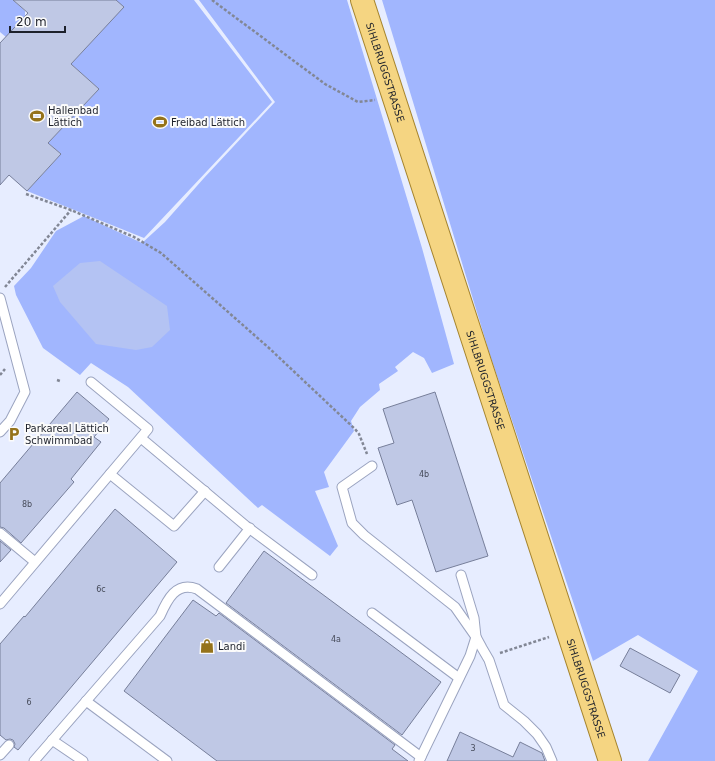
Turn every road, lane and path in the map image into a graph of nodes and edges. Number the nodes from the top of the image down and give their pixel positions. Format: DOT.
graph roads {
  1 [pos="212,0"];
  2 [pos="362,0"];
  3 [pos="394,98"];
  4 [pos="26,194"];
  5 [pos="71,210"];
  6 [pos="5,288"];
  7 [pos="0,298"];
  8 [pos="91,382"];
  9 [pos="0,432"];
  10 [pos="141,438"];
  11 [pos="372,466"];
  12 [pos="110,474"];
  13 [pos="205,491"];
  14 [pos="250,528"];
  15 [pos="0,533"];
  16 [pos="35,562"];
  17 [pos="219,567"];
  18 [pos="312,575"];
  19 [pos="461,575"];
  20 [pos="0,604"];
  21 [pos="372,613"];
  22 [pos="551,636"];
  23 [pos="476,637"];
  24 [pos="517,647"];
  25 [pos="459,678"];
  26 [pos="86,702"];
  27 [pos="52,740"];
  28 [pos="9,745"];
  29 [pos="0,755"];
  30 [pos="420,759"];
  31 [pos="34,761"];
  32 [pos="83,761"];
  33 [pos="167,761"];
  34 [pos="552,761"];
  35 [pos="610,761"];
  1 -- 3 [label="path"];
  2 -- 3 [label="main road, SIHLBRUGGSTRASSE"];
  3 -- 35 [label="main road, SIHLBRUGGSTRASSE"];
  4 -- 5 [label="path"];
  5 -- 6 [label="path"];
  5 -- 11 [label="path"];
  7 -- 9 [label="lane"];
  8 -- 10 [label="lane"];
  10 -- 12 [label="lane"];
  10 -- 13 [label="lane"];
  11 -- 23 [label="lane"];
  12 -- 13 [label="lane"];
  12 -- 16 [label="lane"];
  13 -- 14 [label="lane"];
  14 -- 17 [label="lane"];
  14 -- 18 [label="lane"];
  15 -- 16 [label="lane"];
  16 -- 20 [label="lane"];
  19 -- 23 [label="lane"];
  21 -- 25 [label="lane"];
  22 -- 24 [label="path"];
  23 -- 25 [label="lane"];
  23 -- 34 [label="lane"];
  25 -- 30 [label="lane"];
  26 -- 27 [label="lane"];
  26 -- 30 [label="lane"];
  26 -- 33 [label="lane"];
  27 -- 31 [label="lane"];
  27 -- 32 [label="lane"];
  28 -- 29 [label="lane"];
}
